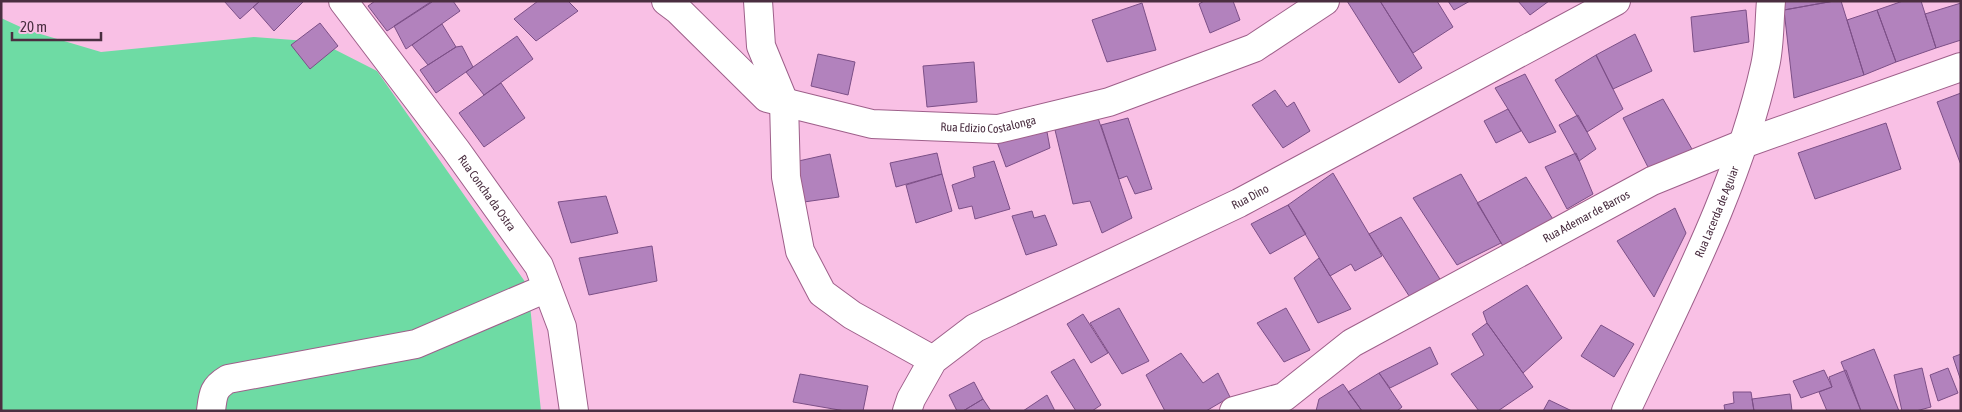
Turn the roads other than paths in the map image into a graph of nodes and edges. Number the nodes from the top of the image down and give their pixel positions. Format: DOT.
graph roads {
  1 [pos="343,1"];
  2 [pos="666,1"];
  3 [pos="758,1"];
  4 [pos="1325,1"];
  5 [pos="1771,1"];
  6 [pos="1612,2"];
  7 [pos="1961,67"];
  8 [pos="784,102"];
  9 [pos="1744,144"];
  10 [pos="547,288"];
  11 [pos="933,360"];
  12 [pos="1281,404"];
  13 [pos="211,411"];
  14 [pos="574,411"];
  15 [pos="907,411"];
  16 [pos="1234,411"];
  17 [pos="1626,411"];
  1 -- 10 [label="street, Rua Concha da Ostra"];
  2 -- 8 [label="street, Rua Edizio Costalonga"];
  3 -- 8 [label="street"];
  4 -- 8 [label="street, Rua Edizio Costalonga"];
  5 -- 9 [label="street, Rua Lacerda de Aguiar"];
  6 -- 11 [label="street, Rua Dino"];
  7 -- 9 [label="street, Rua Ademar de Barros"];
  8 -- 11 [label="street"];
  9 -- 12 [label="street, Rua Ademar de Barros"];
  9 -- 17 [label="street, Rua Lacerda de Aguiar"];
  10 -- 13 [label="street"];
  10 -- 14 [label="street, Rua Concha da Ostra"];
  11 -- 15 [label="street, Rua Dino"];
  12 -- 16 [label="street, Rua Ademar de Barros"];
}
